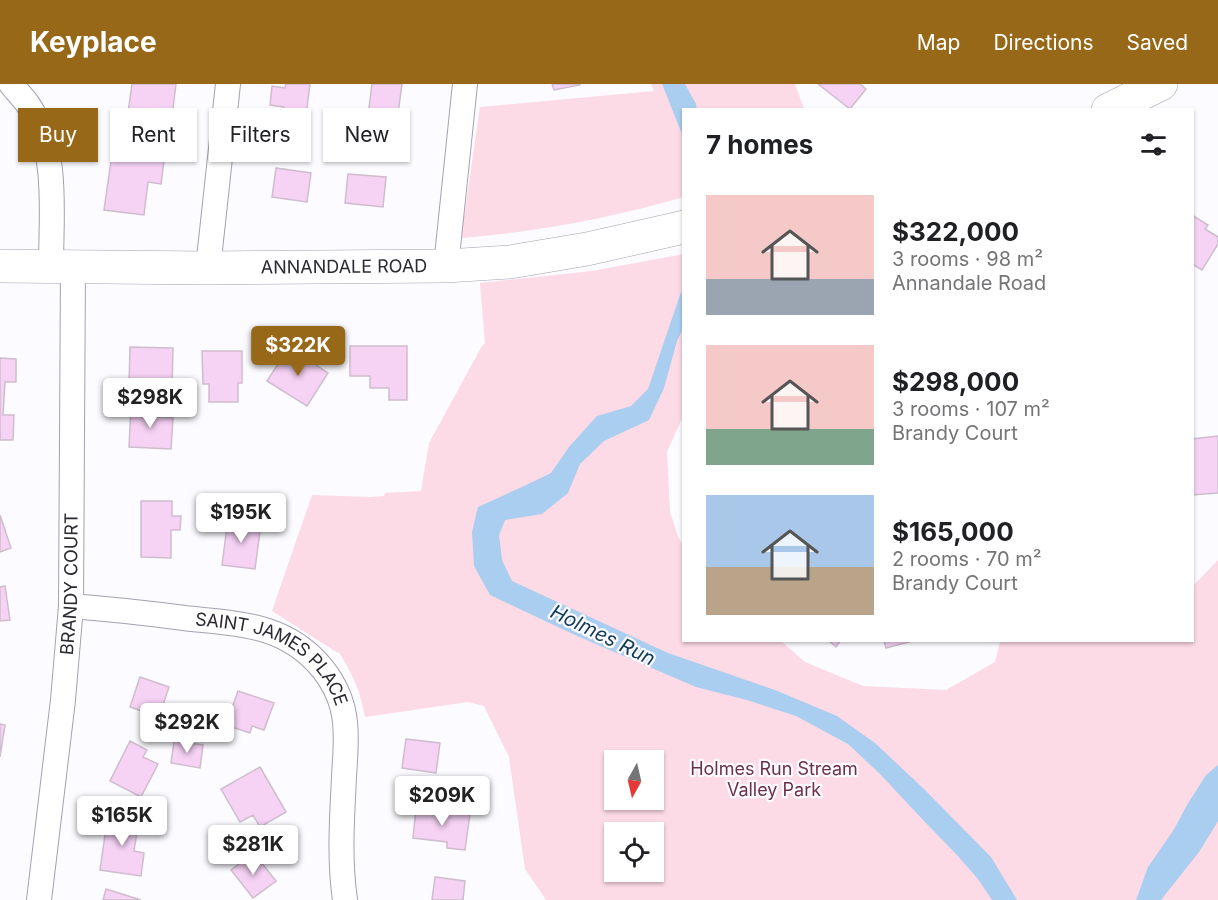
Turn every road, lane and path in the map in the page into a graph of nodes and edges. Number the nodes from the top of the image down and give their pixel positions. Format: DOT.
graph roads {
  1 [pos="10,84"];
  2 [pos="228,84"];
  3 [pos="465,84"];
  4 [pos="1161,84"];
  5 [pos="1111,108"];
  6 [pos="682,228"];
  7 [pos="0,266"];
  8 [pos="446,266"];
  9 [pos="62,267"];
  10 [pos="208,268"];
  11 [pos="71,606"];
  12 [pos="39,900"];
  13 [pos="345,900"];
  1 -- 9 [label="street, BRANDY COURT"];
  2 -- 10 [label="street"];
  3 -- 8 [label="street"];
  4 -- 5 [label="main road"];
  6 -- 8 [label="main road, ANNANDALE ROAD"];
  7 -- 9 [label="main road, ANNANDALE ROAD"];
  8 -- 10 [label="main road, ANNANDALE ROAD"];
  9 -- 10 [label="main road, ANNANDALE ROAD"];
  9 -- 11 [label="street, BRANDY COURT"];
  11 -- 12 [label="street, BRANDY COURT"];
  11 -- 13 [label="street, SAINT JAMES PLACE"];
}
